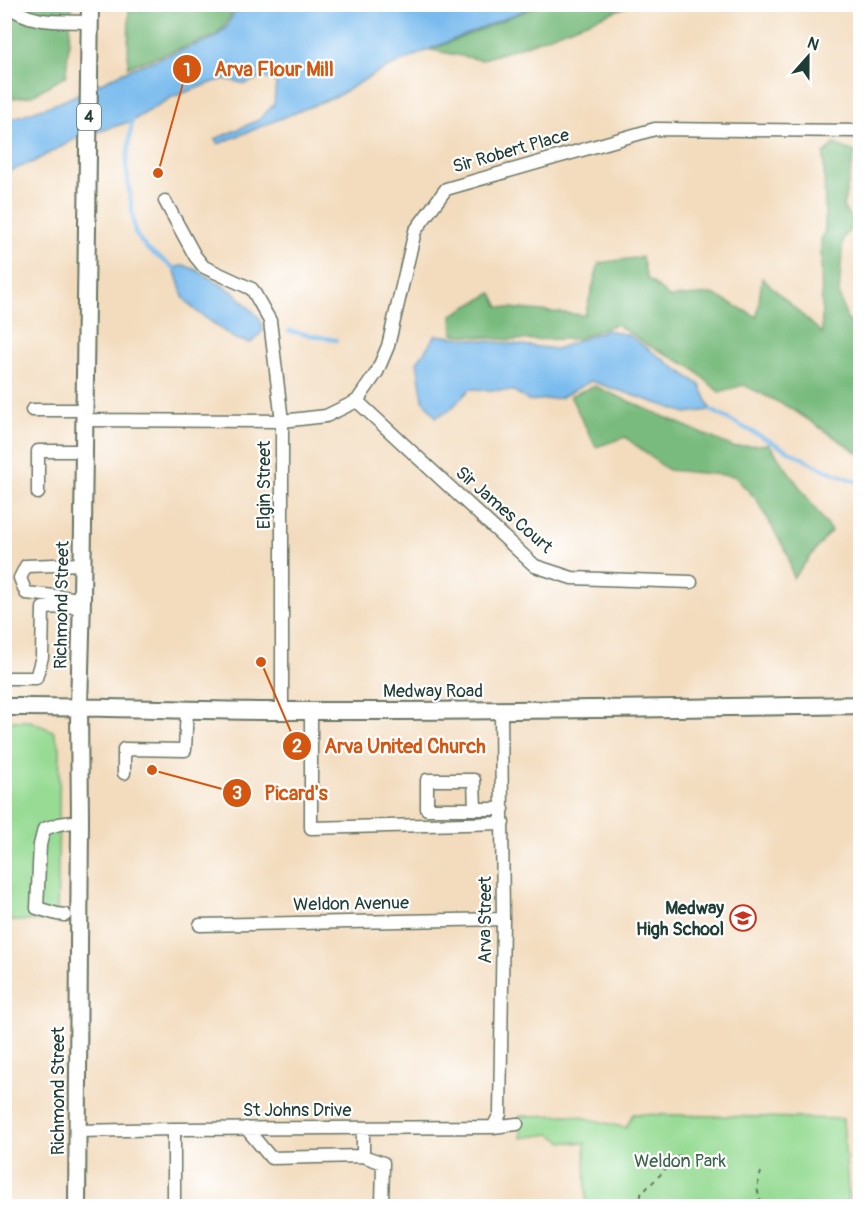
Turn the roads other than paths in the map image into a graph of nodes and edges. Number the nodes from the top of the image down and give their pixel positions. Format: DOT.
graph roads {
  1 [pos="4,4"];
  2 [pos="90,4"];
  3 [pos="90,22"];
  4 [pos="861,131"];
  5 [pos="165,201"];
  6 [pos="357,401"];
  7 [pos="32,410"];
  8 [pos="85,415"];
  9 [pos="282,421"];
  10 [pos="84,451"];
  11 [pos="38,493"];
  12 [pos="82,564"];
  13 [pos="691,582"];
  14 [pos="82,602"];
  15 [pos="4,678"];
  16 [pos="861,705"];
  17 [pos="79,706"];
  18 [pos="4,707"];
  19 [pos="188,709"];
  20 [pos="282,711"];
  21 [pos="312,711"];
  22 [pos="501,711"];
  23 [pos="124,773"];
  24 [pos="475,808"];
  25 [pos="503,809"];
  26 [pos="80,821"];
  27 [pos="503,823"];
  28 [pos="65,915"];
  29 [pos="503,919"];
  30 [pos="200,925"];
  31 [pos="517,1124"];
  32 [pos="494,1127"];
  33 [pos="246,1128"];
  34 [pos="363,1128"];
  35 [pos="174,1129"];
  36 [pos="78,1131"];
  37 [pos="363,1156"];
  38 [pos="77,1206"];
  39 [pos="174,1206"];
  40 [pos="382,1206"];
  1 -- 3 [label="street"];
  2 -- 3 [label="main road, Richmond Street / 4"];
  3 -- 8 [label="main road, Richmond Street / 4"];
  4 -- 6 [label="street, Sir Robert Place"];
  5 -- 9 [label="street"];
  6 -- 9 [label="street, Sir Robert Place"];
  6 -- 13 [label="street, Sir James Court"];
  7 -- 8 [label="street, Elgin Street"];
  8 -- 9 [label="street, Elgin Street"];
  8 -- 10 [label="main road, Richmond Street"];
  9 -- 20 [label="street, Elgin Street"];
  10 -- 11 [label="street"];
  10 -- 12 [label="main road, Richmond Street"];
  12 -- 14 [label="main road, Richmond Street"];
  12 -- 14 [label="street"];
  14 -- 15 [label="street"];
  14 -- 17 [label="main road, Richmond Street"];
  16 -- 22 [label="main road, Medway Road"];
  17 -- 18 [label="main road, Medway Road"];
  17 -- 19 [label="main road, Medway Road"];
  17 -- 26 [label="main road, Richmond Street"];
  19 -- 20 [label="main road, Medway Road"];
  19 -- 23 [label="street"];
  20 -- 21 [label="main road, Medway Road"];
  21 -- 22 [label="main road, Medway Road"];
  21 -- 27 [label="street"];
  22 -- 25 [label="street, Arva Street"];
  24 -- 24 [label="street"];
  24 -- 25 [label="street"];
  25 -- 27 [label="street, Arva Street"];
  26 -- 28 [label="street"];
  26 -- 36 [label="main road, Richmond Street"];
  27 -- 29 [label="street, Arva Street"];
  29 -- 30 [label="street, Weldon Avenue"];
  29 -- 32 [label="street, Arva Street"];
  31 -- 32 [label="street, St Johns Drive"];
  32 -- 34 [label="street, St Johns Drive"];
  33 -- 34 [label="street, St Johns Drive"];
  33 -- 35 [label="street, St Johns Drive"];
  33 -- 37 [label="street"];
  34 -- 37 [label="street"];
  35 -- 36 [label="street, St Johns Drive"];
  35 -- 39 [label="street"];
  36 -- 38 [label="main road, Richmond Street"];
  37 -- 40 [label="street"];
}
